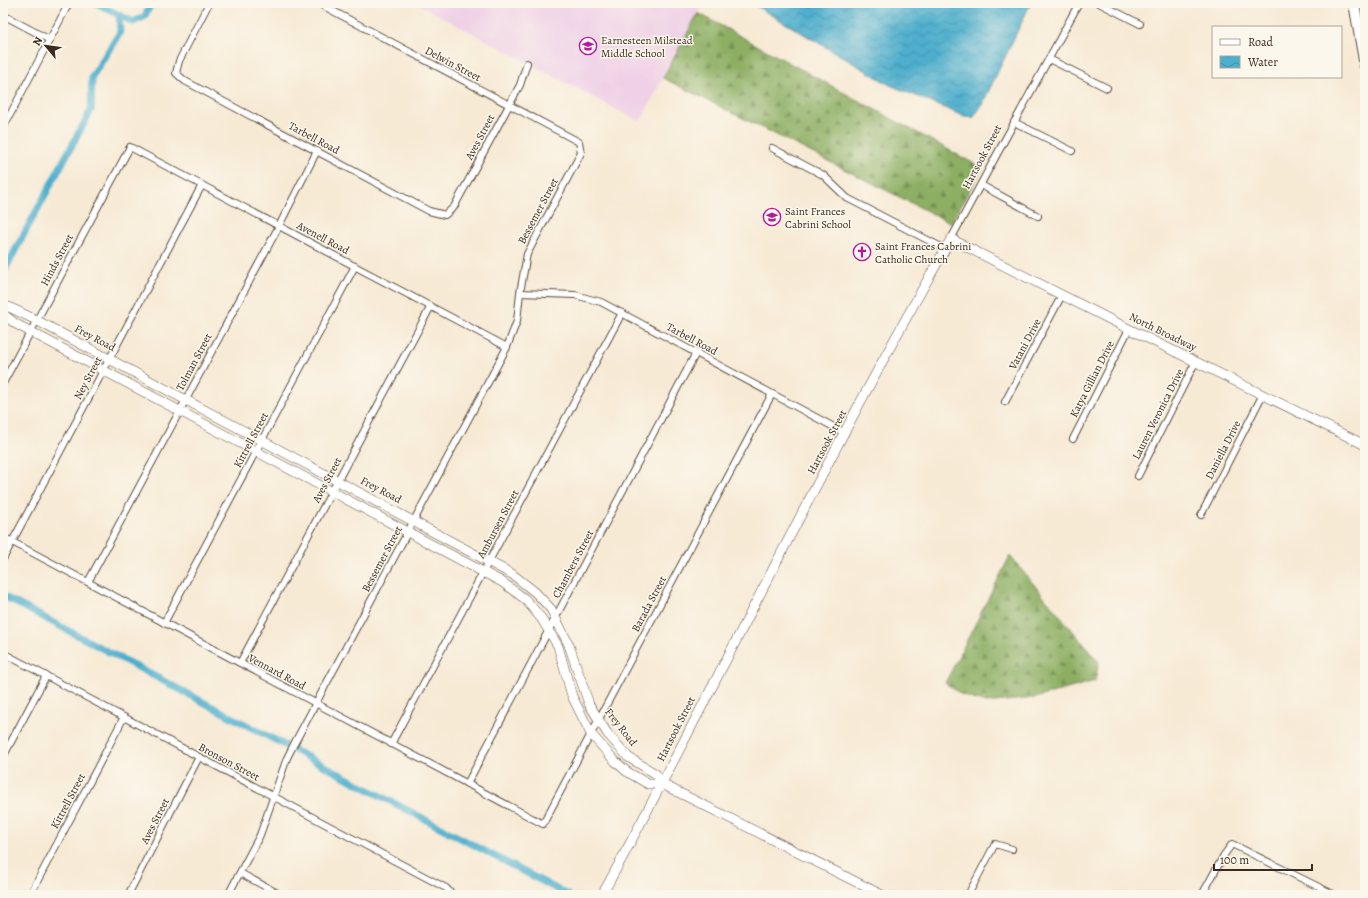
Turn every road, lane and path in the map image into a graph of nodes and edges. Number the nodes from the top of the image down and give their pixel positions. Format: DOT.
graph roads {
  1 [pos="69,3"];
  2 [pos="209,3"];
  3 [pos="318,3"];
  4 [pos="1078,3"];
  5 [pos="1099,3"];
  6 [pos="1354,3"];
  7 [pos="3,16"];
  8 [pos="1140,24"];
  9 [pos="50,40"];
  10 [pos="1049,58"];
  11 [pos="527,63"];
  12 [pos="1365,66"];
  13 [pos="1107,88"];
  14 [pos="509,104"];
  15 [pos="1014,122"];
  16 [pos="3,128"];
  17 [pos="579,142"];
  18 [pos="130,147"];
  19 [pos="772,148"];
  20 [pos="317,151"];
  21 [pos="1072,151"];
  22 [pos="981,184"];
  23 [pos="202,185"];
  24 [pos="445,216"];
  25 [pos="1038,216"];
  26 [pos="279,226"];
  27 [pos="951,239"];
  28 [pos="945,249"];
  29 [pos="355,266"];
  30 [pos="520,293"];
  31 [pos="1062,295"];
  32 [pos="3,305"];
  33 [pos="431,306"];
  34 [pos="622,313"];
  35 [pos="3,314"];
  36 [pos="36,320"];
  37 [pos="1129,329"];
  38 [pos="30,331"];
  39 [pos="507,347"];
  40 [pos="696,353"];
  41 [pos="110,359"];
  42 [pos="1196,361"];
  43 [pos="104,370"];
  44 [pos="3,382"];
  45 [pos="772,394"];
  46 [pos="1263,394"];
  47 [pos="186,400"];
  48 [pos="1006,402"];
  49 [pos="180,410"];
  50 [pos="845,433"];
  51 [pos="1073,439"];
  52 [pos="262,440"];
  53 [pos="1365,444"];
  54 [pos="256,451"];
  55 [pos="1138,476"];
  56 [pos="338,481"];
  57 [pos="332,491"];
  58 [pos="1201,515"];
  59 [pos="414,521"];
  60 [pos="408,531"];
  61 [pos="3,537"];
  62 [pos="12,542"];
  63 [pos="3,559"];
  64 [pos="489,561"];
  65 [pos="483,572"];
  66 [pos="88,582"];
  67 [pos="555,618"];
  68 [pos="164,623"];
  69 [pos="548,632"];
  70 [pos="3,653"];
  71 [pos="240,663"];
  72 [pos="46,676"];
  73 [pos="316,704"];
  74 [pos="124,717"];
  75 [pos="598,720"];
  76 [pos="591,734"];
  77 [pos="391,744"];
  78 [pos="3,757"];
  79 [pos="199,757"];
  80 [pos="467,784"];
  81 [pos="662,784"];
  82 [pos="274,797"];
  83 [pos="542,824"];
  84 [pos="1012,849"];
  85 [pos="240,873"];
  86 [pos="30,895"];
  87 [pos="128,895"];
  88 [pos="228,895"];
  89 [pos="281,895"];
  90 [pos="453,895"];
  91 [pos="602,895"];
  92 [pos="882,895"];
  93 [pos="968,895"];
  94 [pos="1202,895"];
  95 [pos="1335,895"];
  1 -- 9 [label="street"];
  2 -- 20 [label="street, Tarbell Road"];
  3 -- 14 [label="street, Delwin Street"];
  4 -- 10 [label="street, Hartsook Street"];
  5 -- 8 [label="street"];
  6 -- 12 [label="main road"];
  7 -- 9 [label="street"];
  9 -- 16 [label="street"];
  10 -- 13 [label="street"];
  10 -- 15 [label="street, Hartsook Street"];
  11 -- 14 [label="street, Aves Street"];
  14 -- 17 [label="street, Delwin Street"];
  14 -- 24 [label="street, Aves Street"];
  15 -- 21 [label="street"];
  15 -- 22 [label="street, Hartsook Street"];
  17 -- 30 [label="street, Bessemer Street"];
  18 -- 23 [label="street, Avenell Road"];
  18 -- 36 [label="street, Hinds Street"];
  19 -- 28 [label="street"];
  20 -- 24 [label="street, Tarbell Road"];
  20 -- 26 [label="street, Tolman Street"];
  22 -- 25 [label="street"];
  22 -- 27 [label="street, Hartsook Street"];
  23 -- 26 [label="street, Avenell Road"];
  23 -- 41 [label="street, Ney Street"];
  26 -- 29 [label="street, Avenell Road"];
  26 -- 47 [label="street, Tolman Street"];
  27 -- 28 [label="street, Hartsook Street"];
  27 -- 31 [label="street, North Broadway"];
  28 -- 50 [label="street, Hartsook Street"];
  29 -- 33 [label="street, Avenell Road"];
  29 -- 52 [label="street, Kittrell Street"];
  30 -- 34 [label="street, Tarbell Road"];
  30 -- 39 [label="street, Bessemer Street"];
  31 -- 37 [label="street, North Broadway"];
  31 -- 48 [label="street, Vatani Drive"];
  32 -- 36 [label="street, Frey Road"];
  33 -- 39 [label="street, Avenell Road"];
  33 -- 56 [label="street, Aves Street"];
  34 -- 40 [label="street, Tarbell Road"];
  34 -- 64 [label="street, Ambursen Street"];
  35 -- 38 [label="street, Frey Road"];
  36 -- 38 [label="street, Hinds Street"];
  36 -- 41 [label="street, Frey Road"];
  37 -- 42 [label="street, North Broadway"];
  37 -- 51 [label="street, Katya Gillian Drive"];
  38 -- 43 [label="street, Frey Road"];
  38 -- 44 [label="street, Hinds Street"];
  39 -- 59 [label="street, Bessemer Street"];
  40 -- 45 [label="street, Tarbell Road"];
  40 -- 67 [label="street, Chambers Street"];
  41 -- 43 [label="street, Ney Street"];
  41 -- 47 [label="street, Frey Road"];
  42 -- 46 [label="street, North Broadway"];
  42 -- 55 [label="street, Lauren Veronica Drive"];
  43 -- 49 [label="street, Frey Road"];
  43 -- 62 [label="street, Ney Street"];
  45 -- 50 [label="street, Tarbell Road"];
  45 -- 75 [label="street, Barada Street"];
  46 -- 53 [label="street, North Broadway"];
  46 -- 58 [label="street, Daniella Drive"];
  47 -- 49 [label="street, Tolman Street"];
  47 -- 52 [label="street, Frey Road"];
  49 -- 54 [label="street, Frey Road"];
  49 -- 66 [label="street, Tolman Street"];
  50 -- 81 [label="street, Hartsook Street"];
  52 -- 54 [label="street, Kittrell Street"];
  52 -- 56 [label="street, Frey Road"];
  54 -- 57 [label="street, Frey Road"];
  54 -- 68 [label="street, Kittrell Street"];
  56 -- 57 [label="street, Aves Street"];
  56 -- 59 [label="street, Frey Road"];
  57 -- 60 [label="street, Frey Road"];
  57 -- 71 [label="street, Aves Street"];
  59 -- 60 [label="street, Bessemer Street"];
  59 -- 64 [label="street, Frey Road"];
  60 -- 65 [label="street, Frey Road"];
  60 -- 73 [label="street, Bessemer Street"];
  61 -- 62 [label="street, Vennard Road"];
  62 -- 63 [label="street, Ney Street"];
  62 -- 66 [label="street, Vennard Road"];
  64 -- 65 [label="street, Ambursen Street"];
  64 -- 67 [label="street, Frey Road"];
  65 -- 69 [label="street, Frey Road"];
  65 -- 77 [label="street, Ambursen Street"];
  66 -- 68 [label="street, Vennard Road"];
  67 -- 69 [label="street, Chambers Street"];
  67 -- 75 [label="street, Frey Road"];
  68 -- 71 [label="street, Vennard Road"];
  69 -- 76 [label="street, Frey Road"];
  69 -- 80 [label="street, Chambers Street"];
  70 -- 72 [label="street, Bronson Street"];
  71 -- 73 [label="street, Vennard Road"];
  72 -- 74 [label="street, Bronson Street"];
  72 -- 78 [label="street"];
  73 -- 77 [label="street, Vennard Road"];
  73 -- 82 [label="street, Bessemer Street"];
  74 -- 79 [label="street, Bronson Street"];
  74 -- 86 [label="street, Kittrell Street"];
  75 -- 76 [label="street, Barada Street"];
  75 -- 81 [label="street, Frey Road"];
  76 -- 81 [label="street, Frey Road"];
  76 -- 83 [label="street, Barada Street"];
  77 -- 80 [label="street, Vennard Road"];
  79 -- 82 [label="street, Bronson Street"];
  79 -- 87 [label="street, Aves Street"];
  80 -- 83 [label="street, Vennard Road"];
  81 -- 91 [label="street, Hartsook Street"];
  81 -- 92 [label="street, Frey Road"];
  82 -- 85 [label="street, Bessemer Street"];
  82 -- 90 [label="street, Bronson Street"];
  84 -- 93 [label="street"];
  85 -- 88 [label="street, Bessemer Street"];
  85 -- 89 [label="street"];
  94 -- 95 [label="street"];
}
